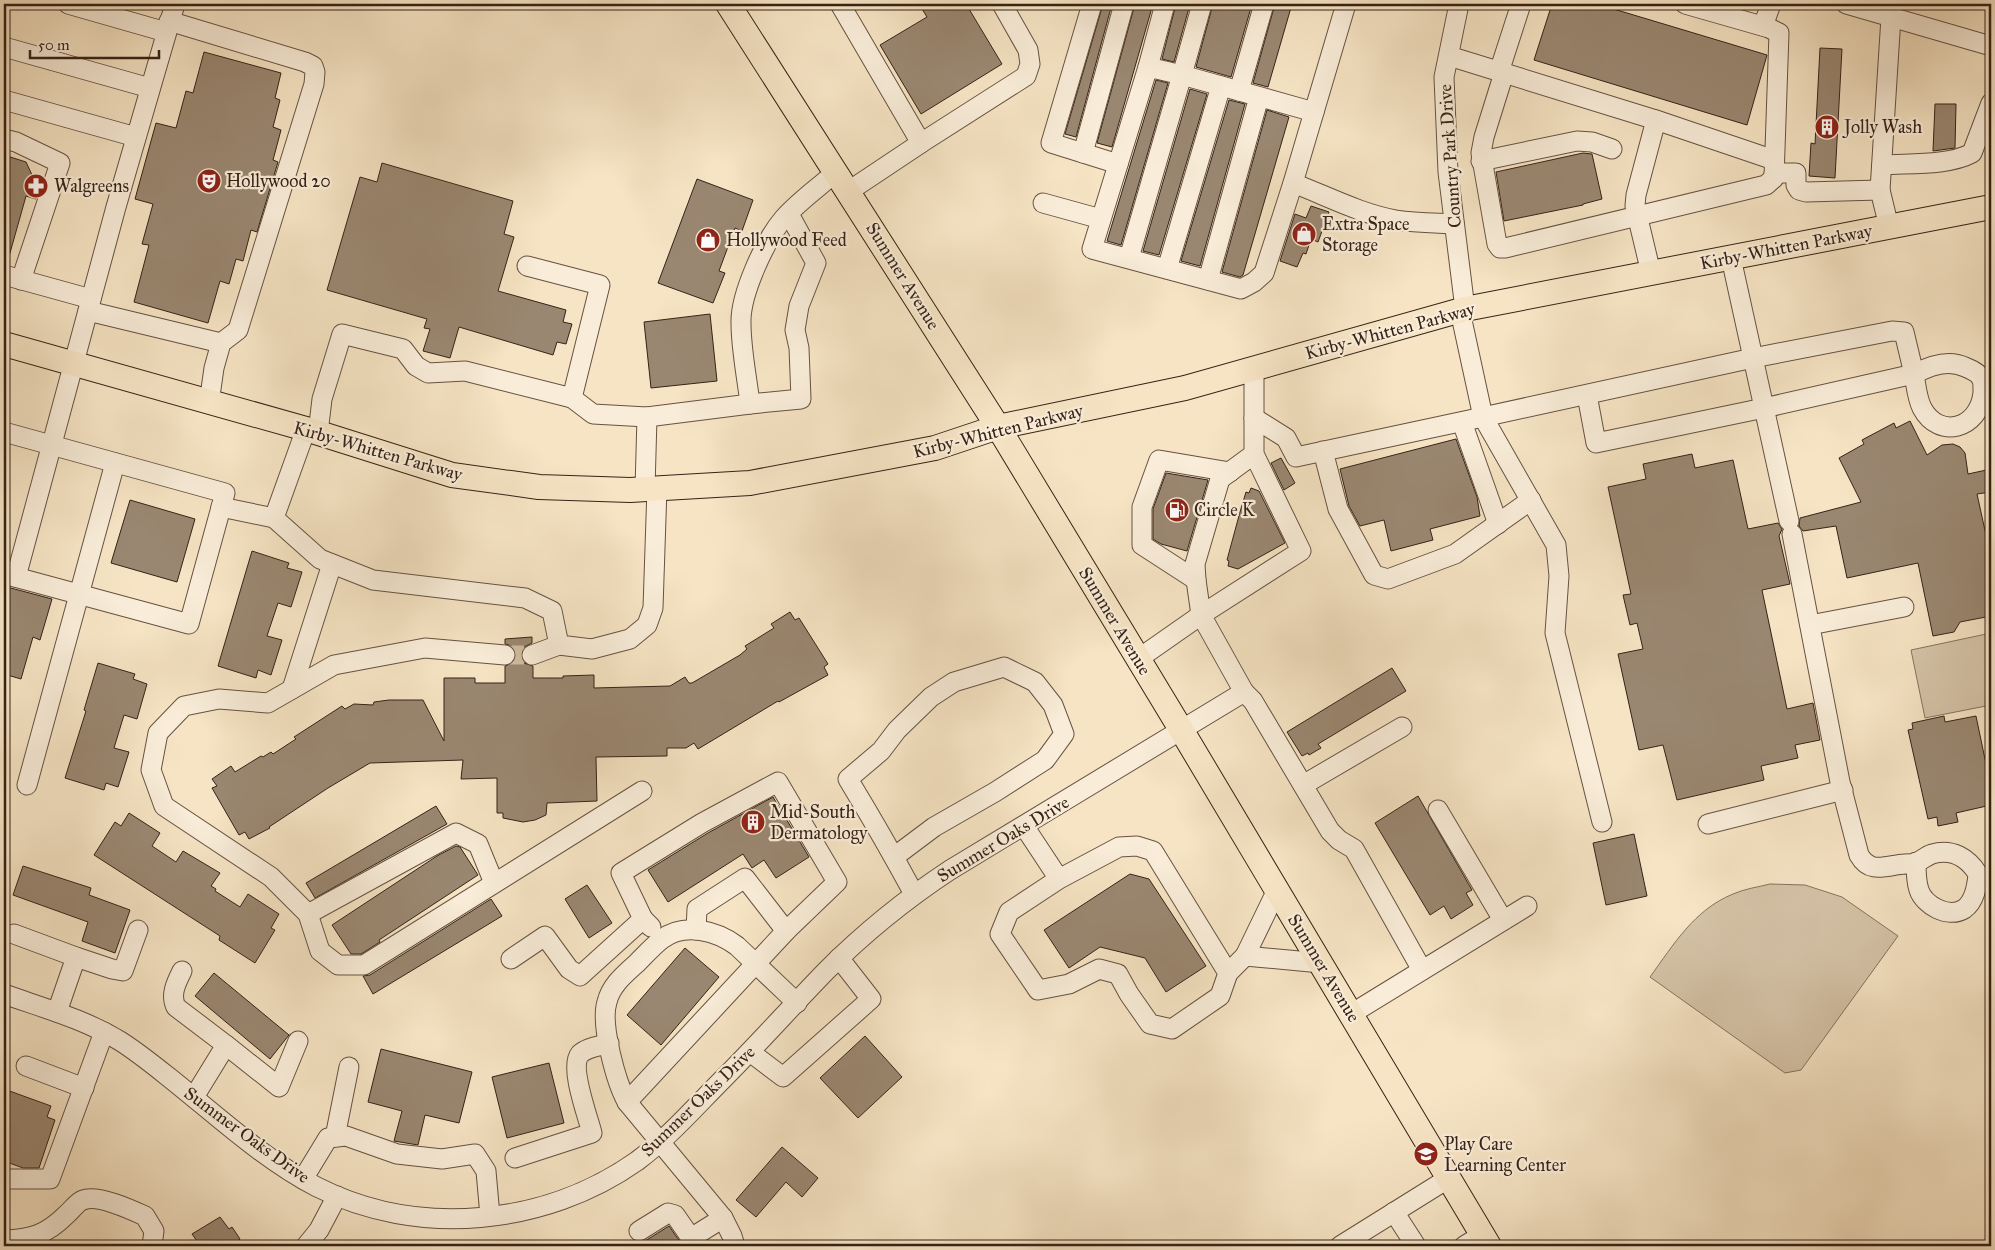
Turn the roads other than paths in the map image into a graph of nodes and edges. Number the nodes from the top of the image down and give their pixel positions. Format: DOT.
graph roads {
  1 [pos="68,4"];
  2 [pos="728,4"];
  3 [pos="840,4"];
  4 [pos="1002,4"];
  5 [pos="1092,4"];
  6 [pos="1124,4"];
  7 [pos="1166,4"];
  8 [pos="1202,4"];
  9 [pos="1264,4"];
  10 [pos="1346,4"];
  11 [pos="1460,4"];
  12 [pos="1520,4"];
  13 [pos="1685,4"];
  14 [pos="1771,4"];
  15 [pos="1846,4"];
  16 [pos="1891,17"];
  17 [pos="170,19"];
  18 [pos="1763,26"];
  19 [pos="1991,46"];
  20 [pos="4,47"];
  21 [pos="1449,56"];
  22 [pos="1148,67"];
  23 [pos="1502,72"];
  24 [pos="1182,75"];
  25 [pos="1220,86"];
  26 [pos="150,88"];
  27 [pos="1239,91"];
  28 [pos="1259,97"];
  29 [pos="4,100"];
  30 [pos="1991,103"];
  31 [pos="1314,112"];
  32 [pos="1656,120"];
  33 [pos="136,136"];
  34 [pos="4,138"];
  35 [pos="921,143"];
  36 [pos="1612,149"];
  37 [pos="1083,153"];
  38 [pos="1482,161"];
  39 [pos="1118,164"];
  40 [pos="1882,165"];
  41 [pos="1774,167"];
  42 [pos="836,172"];
  43 [pos="1293,183"];
  44 [pos="1880,190"];
  45 [pos="849,191"];
  46 [pos="1043,203"];
  47 [pos="1991,207"];
  48 [pos="789,214"];
  49 [pos="1637,218"];
  50 [pos="1101,219"];
  51 [pos="1454,224"];
  52 [pos="1888,227"];
  53 [pos="1129,258"];
  54 [pos="1731,258"];
  55 [pos="527,266"];
  56 [pos="1167,269"];
  57 [pos="1651,273"];
  58 [pos="12,277"];
  59 [pos="1208,280"];
  60 [pos="90,305"];
  61 [pos="1462,310"];
  62 [pos="220,343"];
  63 [pos="4,344"];
  64 [pos="1753,358"];
  65 [pos="74,363"];
  66 [pos="1254,368"];
  67 [pos="1587,395"];
  68 [pos="572,398"];
  69 [pos="208,403"];
  70 [pos="750,404"];
  71 [pos="1764,408"];
  72 [pos="646,417"];
  73 [pos="1254,418"];
  74 [pos="1483,418"];
  75 [pos="1462,422"];
  76 [pos="998,427"];
  77 [pos="312,431"];
  78 [pos="4,432"];
  79 [pos="52,445"];
  80 [pos="1323,451"];
  81 [pos="1254,454"];
  82 [pos="115,463"];
  83 [pos="1230,472"];
  84 [pos="651,489"];
  85 [pos="1531,500"];
  86 [pos="221,506"];
  87 [pos="274,518"];
  88 [pos="1498,524"];
  89 [pos="332,564"];
  90 [pos="10,575"];
  91 [pos="1196,580"];
  92 [pos="79,594"];
  93 [pos="1904,607"];
  94 [pos="1202,615"];
  95 [pos="1810,625"];
  96 [pos="560,645"];
  97 [pos="505,655"];
  98 [pos="532,655"];
  99 [pos="1138,659"];
  100 [pos="292,689"];
  101 [pos="1244,692"];
  102 [pos="1402,727"];
  103 [pos="1182,731"];
  104 [pos="26,785"];
  105 [pos="1303,785"];
  106 [pos="1843,790"];
  107 [pos="642,791"];
  108 [pos="1438,810"];
  109 [pos="1602,822"];
  110 [pos="1708,824"];
  111 [pos="1024,826"];
  112 [pos="894,857"];
  113 [pos="1916,862"];
  114 [pos="1059,879"];
  115 [pos="494,883"];
  116 [pos="1277,890"];
  117 [pos="914,894"];
  118 [pos="1527,906"];
  119 [pos="308,914"];
  120 [pos="643,919"];
  121 [pos="1503,920"];
  122 [pos="138,930"];
  123 [pos="696,930"];
  124 [pos="786,930"];
  125 [pos="14,934"];
  126 [pos="663,938"];
  127 [pos="1245,956"];
  128 [pos="76,957"];
  129 [pos="839,958"];
  130 [pos="511,959"];
  131 [pos="755,962"];
  132 [pos="1321,963"];
  133 [pos="1422,970"];
  134 [pos="182,971"];
  135 [pos="1228,973"];
  136 [pos="4,994"];
  137 [pos="797,1003"];
  138 [pos="57,1012"];
  139 [pos="1351,1014"];
  140 [pos="104,1032"];
  141 [pos="298,1041"];
  142 [pos="610,1044"];
  143 [pos="226,1045"];
  144 [pos="750,1052"];
  145 [pos="26,1066"];
  146 [pos="349,1067"];
  147 [pos="84,1088"];
  148 [pos="194,1097"];
  149 [pos="627,1102"];
  150 [pos="335,1137"];
  151 [pos="660,1143"];
  152 [pos="515,1158"];
  153 [pos="1449,1178"];
  154 [pos="4,1179"];
  155 [pos="303,1179"];
  156 [pos="337,1196"];
  157 [pos="1394,1212"];
  158 [pos="490,1216"];
  159 [pos="722,1218"];
  160 [pos="639,1231"];
  161 [pos="4,1240"];
  162 [pos="693,1242"];
  163 [pos="1478,1243"];
  164 [pos="152,1246"];
  165 [pos="306,1246"];
  166 [pos="735,1246"];
  167 [pos="1340,1246"];
  168 [pos="1416,1246"];
  1 -- 17 [label="street"];
  2 -- 42 [label="main road, Summer Avenue"];
  3 -- 35 [label="street"];
  4 -- 35 [label="street"];
  5 -- 37 [label="street"];
  6 -- 37 [label="street"];
  7 -- 22 [label="street"];
  8 -- 24 [label="street"];
  9 -- 27 [label="street"];
  10 -- 31 [label="street"];
  11 -- 21 [label="street, Country Park Drive"];
  12 -- 23 [label="street"];
  13 -- 18 [label="street"];
  14 -- 18 [label="street"];
  15 -- 16 [label="street"];
  16 -- 19 [label="street"];
  16 -- 40 [label="street"];
  17 -- 26 [label="street"];
  17 -- 62 [label="street"];
  18 -- 41 [label="street"];
  20 -- 26 [label="street"];
  21 -- 23 [label="street"];
  21 -- 51 [label="street, Country Park Drive"];
  22 -- 24 [label="street"];
  22 -- 39 [label="street"];
  23 -- 32 [label="street"];
  23 -- 38 [label="street"];
  24 -- 25 [label="street"];
  24 -- 53 [label="street"];
  25 -- 27 [label="street"];
  25 -- 56 [label="street"];
  26 -- 33 [label="street"];
  27 -- 28 [label="street"];
  28 -- 31 [label="street"];
  28 -- 59 [label="street"];
  29 -- 33 [label="street"];
  30 -- 40 [label="street"];
  31 -- 43 [label="street"];
  32 -- 41 [label="street"];
  32 -- 49 [label="street"];
  33 -- 60 [label="street"];
  34 -- 58 [label="street"];
  35 -- 45 [label="street"];
  36 -- 38 [label="street"];
  37 -- 39 [label="street"];
  38 -- 49 [label="street"];
  39 -- 50 [label="street"];
  40 -- 44 [label="street"];
  41 -- 44 [label="street"];
  41 -- 49 [label="street"];
  42 -- 45 [label="main road, Summer Avenue"];
  42 -- 48 [label="street"];
  43 -- 51 [label="street"];
  43 -- 59 [label="street"];
  44 -- 52 [label="street"];
  45 -- 76 [label="main road, Summer Avenue"];
  46 -- 50 [label="street"];
  47 -- 52 [label="main road, Kirby-Whitten Parkway"];
  48 -- 70 [label="street"];
  48 -- 70 [label="street"];
  49 -- 57 [label="street"];
  50 -- 53 [label="street"];
  51 -- 61 [label="street, Country Park Drive"];
  52 -- 54 [label="main road, Kirby-Whitten Parkway"];
  53 -- 56 [label="street"];
  54 -- 57 [label="main road, Kirby-Whitten Parkway"];
  54 -- 64 [label="street"];
  55 -- 68 [label="street"];
  56 -- 59 [label="street"];
  57 -- 61 [label="main road, Kirby-Whitten Parkway"];
  58 -- 60 [label="street"];
  60 -- 62 [label="street"];
  60 -- 65 [label="street"];
  61 -- 66 [label="main road, Kirby-Whitten Parkway"];
  61 -- 74 [label="street, Country Park Drive"];
  62 -- 69 [label="street"];
  63 -- 65 [label="main road, Kirby-Whitten Parkway"];
  64 -- 67 [label="street"];
  64 -- 71 [label="street"];
  64 -- 71 [label="street"];
  65 -- 69 [label="main road, Kirby-Whitten Parkway"];
  65 -- 79 [label="street"];
  66 -- 73 [label="street"];
  66 -- 76 [label="main road, Kirby-Whitten Parkway"];
  67 -- 71 [label="street"];
  67 -- 74 [label="street"];
  68 -- 72 [label="street"];
  68 -- 77 [label="street"];
  69 -- 77 [label="main road, Kirby-Whitten Parkway"];
  70 -- 72 [label="street"];
  71 -- 95 [label="street"];
  72 -- 84 [label="street"];
  73 -- 80 [label="street"];
  73 -- 81 [label="street"];
  74 -- 75 [label="street"];
  74 -- 85 [label="street, Country Park Drive"];
  75 -- 80 [label="street"];
  75 -- 88 [label="street"];
  76 -- 84 [label="main road, Kirby-Whitten Parkway"];
  76 -- 99 [label="main road, Summer Avenue"];
  77 -- 84 [label="main road, Kirby-Whitten Parkway"];
  77 -- 87 [label="street"];
  78 -- 79 [label="street"];
  79 -- 82 [label="street"];
  79 -- 90 [label="street"];
  80 -- 88 [label="street"];
  81 -- 83 [label="street"];
  81 -- 94 [label="street"];
  82 -- 86 [label="street"];
  82 -- 92 [label="street"];
  83 -- 91 [label="street"];
  83 -- 91 [label="street"];
  84 -- 96 [label="street"];
  85 -- 88 [label="street"];
  85 -- 109 [label="street, Country Park Drive"];
  86 -- 87 [label="street"];
  86 -- 92 [label="street"];
  87 -- 89 [label="street"];
  89 -- 96 [label="street"];
  89 -- 100 [label="street"];
  90 -- 92 [label="street"];
  91 -- 94 [label="street"];
  92 -- 104 [label="street"];
  93 -- 95 [label="street"];
  94 -- 99 [label="street"];
  94 -- 101 [label="street"];
  95 -- 106 [label="street"];
  96 -- 98 [label="street"];
  97 -- 100 [label="street"];
  99 -- 103 [label="main road, Summer Avenue"];
  100 -- 119 [label="street"];
  101 -- 103 [label="street, Summer Oaks Drive"];
  101 -- 105 [label="street"];
  102 -- 105 [label="street"];
  103 -- 111 [label="street, Summer Oaks Drive"];
  103 -- 116 [label="main road, Summer Avenue"];
  105 -- 133 [label="street"];
  106 -- 110 [label="street"];
  106 -- 113 [label="street"];
  107 -- 115 [label="street"];
  108 -- 121 [label="street"];
  111 -- 114 [label="street"];
  111 -- 117 [label="street, Summer Oaks Drive"];
  112 -- 112 [label="street"];
  112 -- 117 [label="street"];
  114 -- 135 [label="street"];
  114 -- 135 [label="street"];
  115 -- 119 [label="street"];
  115 -- 119 [label="street"];
  116 -- 127 [label="street"];
  116 -- 132 [label="main road, Summer Avenue"];
  117 -- 129 [label="street, Summer Oaks Drive"];
  118 -- 121 [label="street"];
  120 -- 124 [label="street"];
  120 -- 126 [label="street"];
  120 -- 130 [label="street"];
  121 -- 133 [label="street"];
  122 -- 128 [label="street"];
  123 -- 124 [label="street"];
  123 -- 126 [label="street"];
  123 -- 131 [label="street"];
  124 -- 131 [label="street"];
  125 -- 128 [label="street"];
  126 -- 142 [label="street"];
  127 -- 132 [label="street"];
  127 -- 135 [label="street"];
  128 -- 138 [label="street"];
  129 -- 137 [label="street, Summer Oaks Drive"];
  129 -- 144 [label="street"];
  131 -- 137 [label="street"];
  131 -- 149 [label="street"];
  132 -- 139 [label="main road, Summer Avenue"];
  133 -- 139 [label="street"];
  134 -- 143 [label="street"];
  136 -- 138 [label="street, Summer Oaks Drive"];
  137 -- 144 [label="street, Summer Oaks Drive"];
  138 -- 140 [label="street, Summer Oaks Drive"];
  139 -- 153 [label="main road, Summer Avenue"];
  140 -- 147 [label="street"];
  140 -- 148 [label="street, Summer Oaks Drive"];
  141 -- 143 [label="street"];
  142 -- 149 [label="street"];
  142 -- 152 [label="street"];
  143 -- 148 [label="street"];
  144 -- 151 [label="street, Summer Oaks Drive"];
  145 -- 147 [label="street"];
  146 -- 150 [label="street"];
  147 -- 154 [label="street"];
  148 -- 155 [label="street, Summer Oaks Drive"];
  149 -- 151 [label="street"];
  150 -- 155 [label="street"];
  150 -- 158 [label="street"];
  151 -- 158 [label="street, Summer Oaks Drive"];
  151 -- 159 [label="street"];
  153 -- 157 [label="street"];
  153 -- 163 [label="main road, Summer Avenue"];
  155 -- 156 [label="street, Summer Oaks Drive"];
  156 -- 158 [label="street, Summer Oaks Drive"];
  156 -- 165 [label="street"];
  157 -- 167 [label="street"];
  157 -- 168 [label="street"];
  159 -- 162 [label="street"];
  159 -- 166 [label="street"];
  160 -- 162 [label="street"];
  161 -- 164 [label="street"];
}
